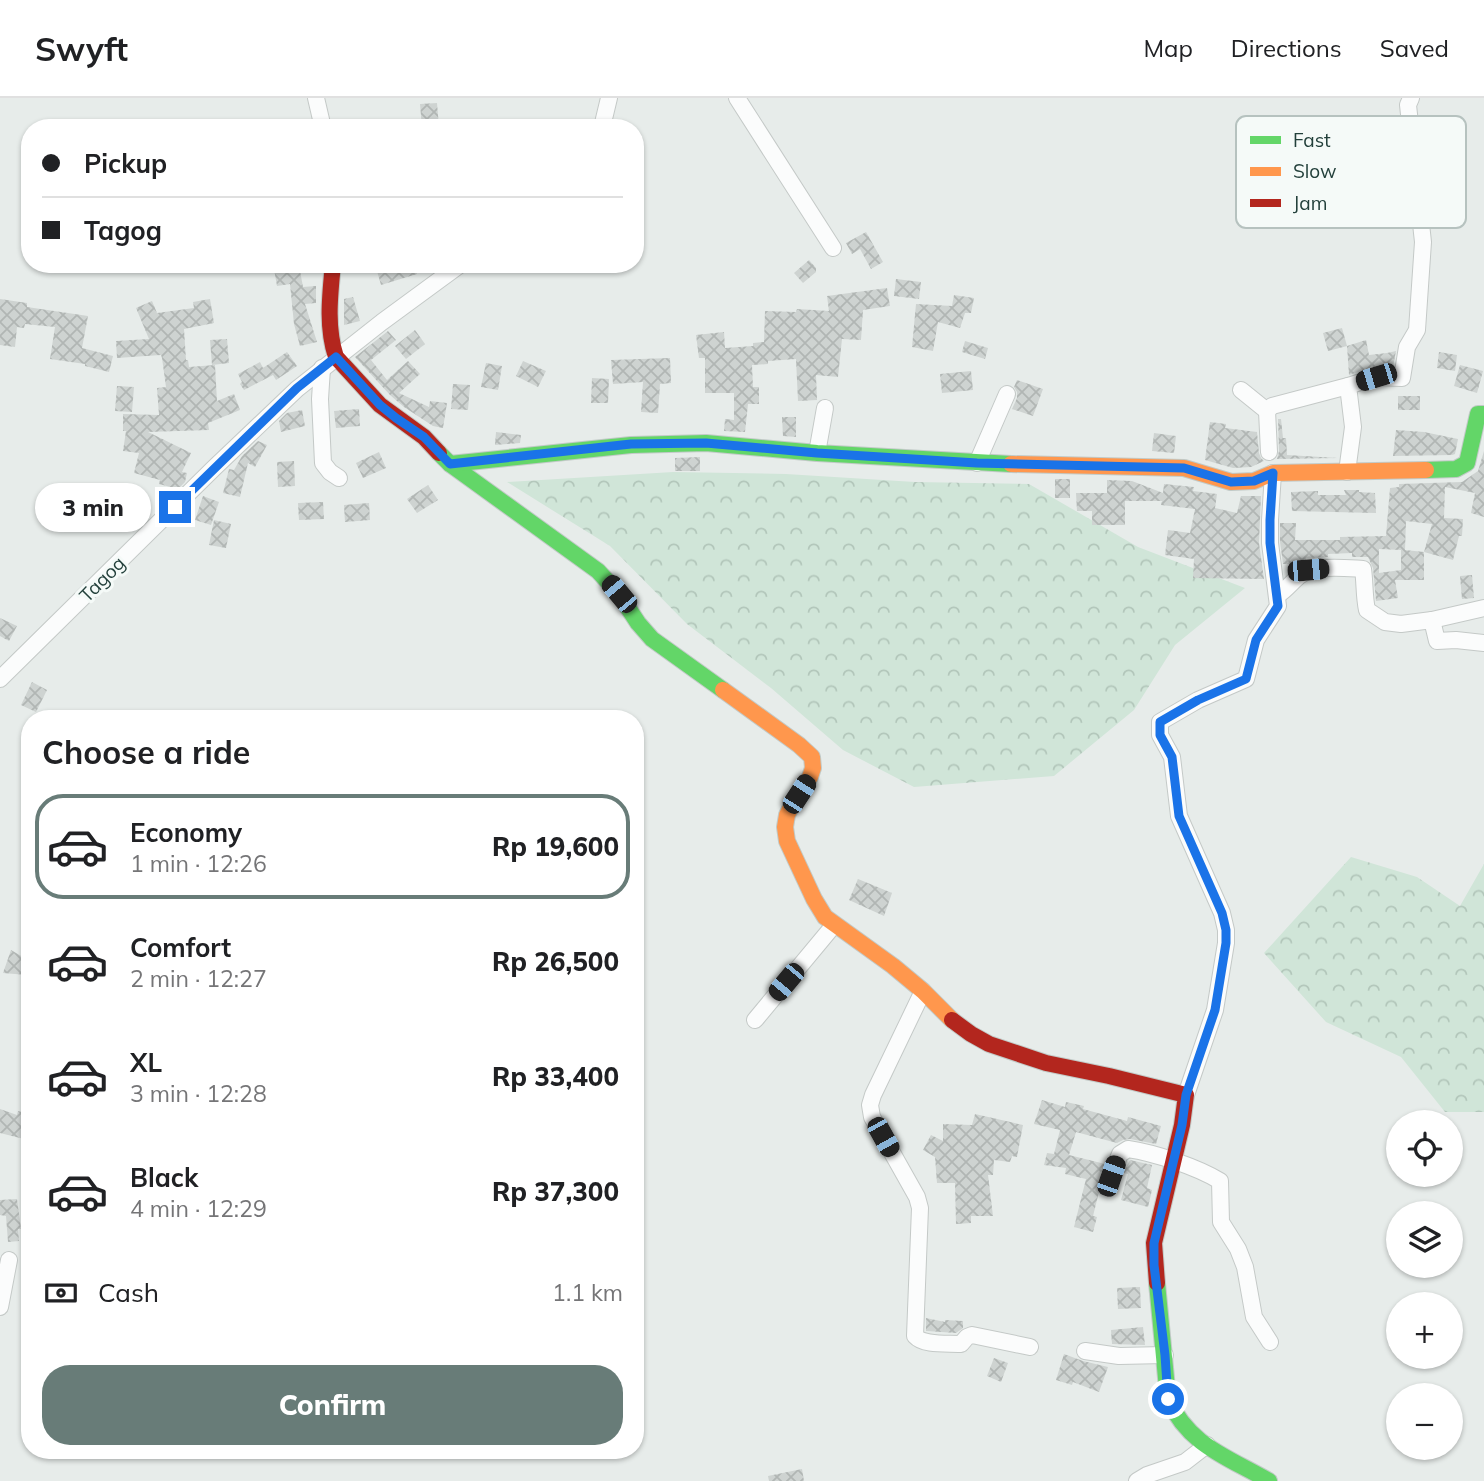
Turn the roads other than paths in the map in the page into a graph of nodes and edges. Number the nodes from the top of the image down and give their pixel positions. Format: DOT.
graph roads {
  1 [pos="316,98"];
  2 [pos="609,98"];
  3 [pos="737,98"];
  4 [pos="1411,98"];
  5 [pos="1409,116"];
  6 [pos="321,119"];
  7 [pos="604,119"];
  8 [pos="1421,228"];
  9 [pos="833,248"];
  10 [pos="333,273"];
  11 [pos="449,273"];
  12 [pos="336,357"];
  13 [pos="322,369"];
  14 [pos="1348,386"];
  15 [pos="1241,390"];
  16 [pos="1007,394"];
  17 [pos="825,408"];
  18 [pos="1267,411"];
  19 [pos="1484,414"];
  20 [pos="1269,452"];
  21 [pos="817,453"];
  22 [pos="977,463"];
  23 [pos="450,464"];
  24 [pos="1347,472"];
  25 [pos="1273,473"];
  26 [pos="339,478"];
  27 [pos="1278,596"];
  28 [pos="1484,608"];
  29 [pos="1432,620"];
  30 [pos="1484,643"];
  31 [pos="0,679"];
  32 [pos="834,925"];
  33 [pos="923,991"];
  34 [pos="755,1020"];
  35 [pos="1186,1095"];
  36 [pos="1173,1161"];
  37 [pos="1111,1176"];
  38 [pos="9,1260"];
  39 [pos="0,1307"];
  40 [pos="1270,1342"];
  41 [pos="1030,1347"];
  42 [pos="1085,1351"];
  43 [pos="1165,1355"];
  44 [pos="1207,1445"];
  45 [pos="1137,1481"];
  46 [pos="1269,1481"];
  1 -- 6 [label="street"];
  2 -- 7 [label="street"];
  3 -- 9 [label="street"];
  4 -- 5 [label="street"];
  8 -- 14 [label="street"];
  10 -- 12 [label="street"];
  11 -- 12 [label="street, Tagog"];
  12 -- 13 [label="street, Tagog"];
  12 -- 23 [label="street"];
  13 -- 26 [label="street"];
  13 -- 31 [label="street, Tagog"];
  14 -- 18 [label="street"];
  14 -- 24 [label="street"];
  15 -- 18 [label="street"];
  16 -- 22 [label="street"];
  17 -- 21 [label="street"];
  18 -- 20 [label="street"];
  19 -- 24 [label="street"];
  21 -- 22 [label="street"];
  21 -- 23 [label="street"];
  22 -- 25 [label="street"];
  23 -- 32 [label="street"];
  24 -- 25 [label="street"];
  25 -- 27 [label="street"];
  27 -- 29 [label="street"];
  27 -- 35 [label="street"];
  28 -- 29 [label="street"];
  29 -- 30 [label="street"];
  32 -- 33 [label="street"];
  32 -- 34 [label="street"];
  33 -- 35 [label="street"];
  33 -- 41 [label="street"];
  35 -- 36 [label="street"];
  36 -- 37 [label="street"];
  36 -- 40 [label="street"];
  36 -- 43 [label="street"];
  38 -- 39 [label="street"];
  42 -- 43 [label="street"];
  43 -- 44 [label="street"];
  44 -- 45 [label="street"];
  44 -- 46 [label="street"];
}
